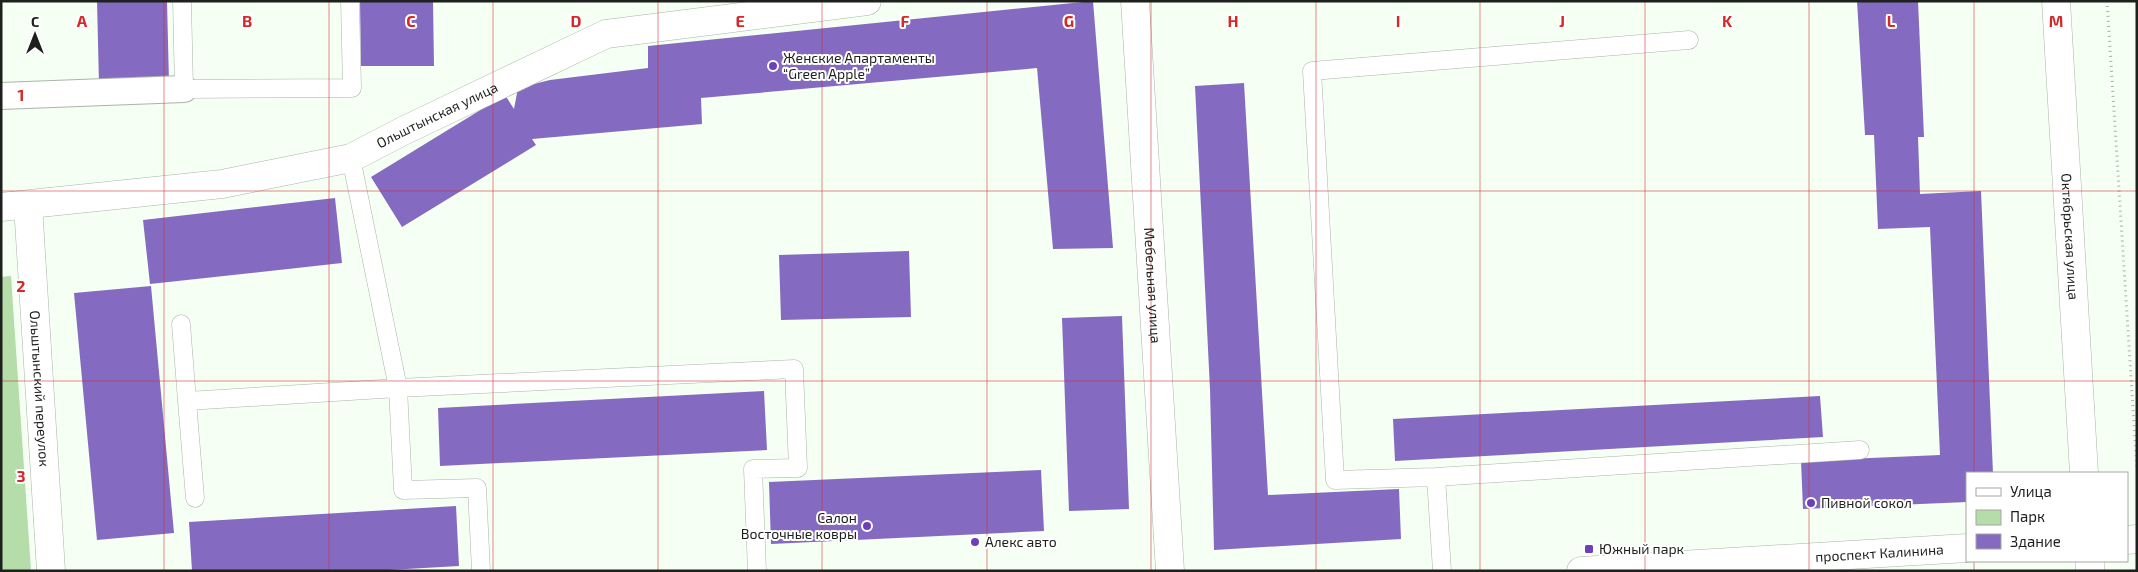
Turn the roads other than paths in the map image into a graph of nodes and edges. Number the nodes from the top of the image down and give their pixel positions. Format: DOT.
graph roads {
  1 [pos="182,1"];
  2 [pos="350,1"];
  3 [pos="867,1"];
  4 [pos="1135,1"];
  5 [pos="2056,1"];
  6 [pos="1689,40"];
  7 [pos="184,89"];
  8 [pos="1,96"];
  9 [pos="351,158"];
  10 [pos="14,206"];
  11 [pos="181,324"];
  12 [pos="398,388"];
  13 [pos="187,401"];
  14 [pos="1860,450"];
  15 [pos="2084,472"];
  16 [pos="1436,477"];
  17 [pos="195,498"];
  18 [pos="1966,548"];
  19 [pos="51,571"];
  20 [pos="481,571"];
  21 [pos="757,571"];
  22 [pos="1170,571"];
  23 [pos="1442,571"];
  24 [pos="1581,571"];
  1 -- 7 [label="lane"];
  2 -- 7 [label="lane"];
  3 -- 9 [label="street, Ольштынская улица"];
  4 -- 22 [label="street, Мебельная улица"];
  5 -- 15 [label="street, Октябрьская улица"];
  6 -- 16 [label="lane"];
  7 -- 8 [label="street"];
  9 -- 10 [label="street, Ольштынская улица"];
  9 -- 12 [label="lane"];
  10 -- 19 [label="street, Ольштынский переулок"];
  11 -- 13 [label="lane"];
  12 -- 13 [label="lane"];
  12 -- 20 [label="lane"];
  12 -- 21 [label="lane"];
  13 -- 17 [label="lane"];
  14 -- 16 [label="lane"];
  16 -- 23 [label="lane"];
  18 -- 24 [label="street, проспект Калинина"];
}
